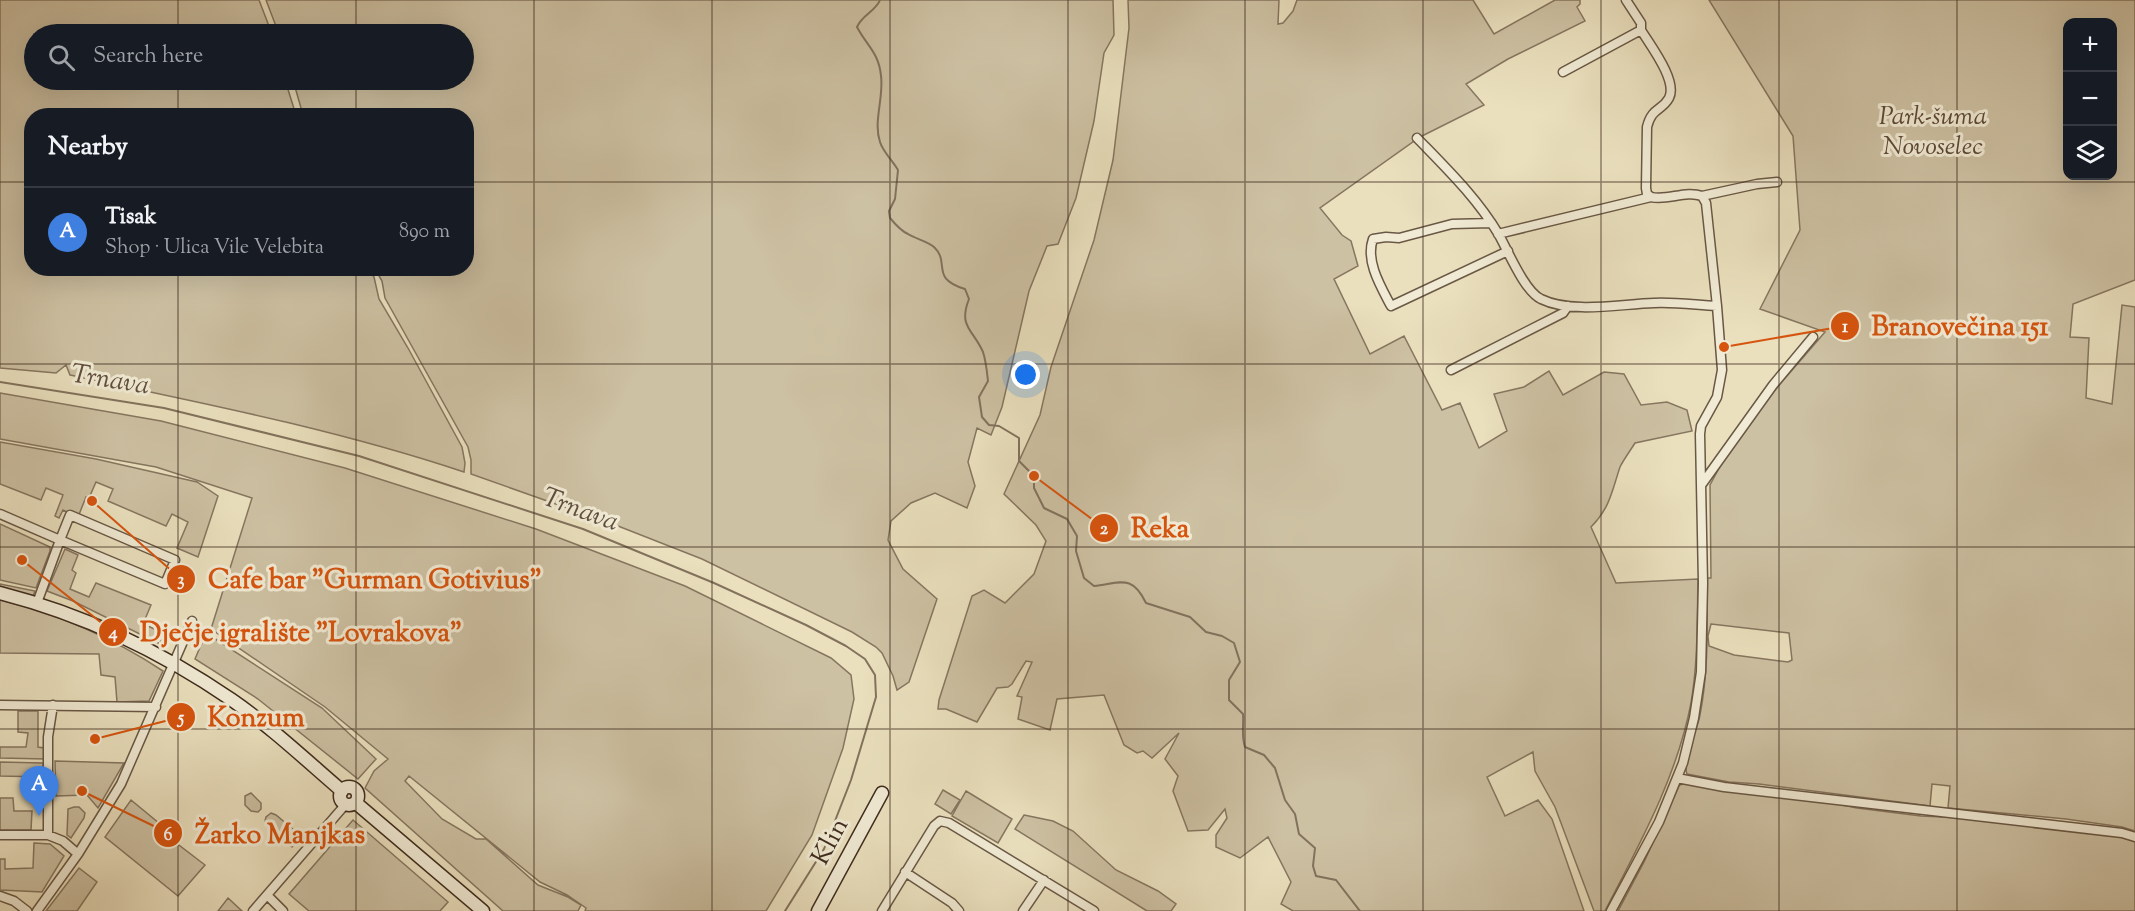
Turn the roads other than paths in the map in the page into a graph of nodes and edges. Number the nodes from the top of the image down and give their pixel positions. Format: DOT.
graph roads {
  1 [pos="1626,0"];
  2 [pos="1641,30"];
  3 [pos="1563,72"];
  4 [pos="1417,138"];
  5 [pos="1777,182"];
  6 [pos="1702,196"];
  7 [pos="1651,197"];
  8 [pos="1491,223"];
  9 [pos="1498,234"];
  10 [pos="1508,252"];
  11 [pos="1568,306"];
  12 [pos="1718,306"];
  13 [pos="1813,337"];
  14 [pos="1451,370"];
  15 [pos="1702,484"];
  16 [pos="0,514"];
  17 [pos="60,540"];
  18 [pos="0,594"];
  19 [pos="37,603"];
  20 [pos="192,621"];
  21 [pos="175,664"];
  22 [pos="0,705"];
  23 [pos="53,705"];
  24 [pos="156,707"];
  25 [pos="1677,778"];
  26 [pos="882,793"];
  27 [pos="351,804"];
  28 [pos="0,835"];
  29 [pos="48,835"];
  30 [pos="2135,837"];
  31 [pos="78,854"];
  32 [pos="905,872"];
  33 [pos="1044,880"];
  34 [pos="0,896"];
  35 [pos="267,896"];
  36 [pos="27,911"];
  37 [pos="37,911"];
  38 [pos="253,911"];
  39 [pos="283,911"];
  40 [pos="483,911"];
  41 [pos="818,911"];
  42 [pos="882,911"];
  43 [pos="959,911"];
  44 [pos="1023,911"];
  45 [pos="1094,911"];
  46 [pos="1611,911"];
  1 -- 2 [label="street"];
  2 -- 3 [label="street"];
  2 -- 7 [label="street"];
  4 -- 8 [label="street"];
  5 -- 6 [label="street"];
  6 -- 7 [label="street"];
  6 -- 12 [label="street"];
  7 -- 9 [label="street"];
  8 -- 9 [label="street"];
  8 -- 10 [label="street"];
  9 -- 10 [label="street"];
  10 -- 11 [label="street"];
  11 -- 12 [label="street"];
  11 -- 14 [label="street"];
  12 -- 15 [label="street"];
  13 -- 15 [label="street"];
  15 -- 25 [label="street"];
  16 -- 17 [label="street"];
  17 -- 17 [label="street"];
  17 -- 19 [label="street"];
  18 -- 19 [label="street"];
  19 -- 21 [label="street"];
  20 -- 21 [label="street"];
  21 -- 24 [label="street"];
  21 -- 27 [label="street"];
  22 -- 23 [label="street"];
  23 -- 24 [label="street"];
  23 -- 29 [label="street"];
  24 -- 31 [label="street"];
  25 -- 30 [label="street"];
  25 -- 46 [label="street"];
  26 -- 41 [label="street, Klin"];
  27 -- 35 [label="street"];
  27 -- 40 [label="street"];
  28 -- 29 [label="street"];
  29 -- 31 [label="street"];
  31 -- 37 [label="street"];
  32 -- 33 [label="street"];
  32 -- 42 [label="street"];
  32 -- 43 [label="street"];
  33 -- 44 [label="street"];
  33 -- 45 [label="street"];
  34 -- 36 [label="street"];
  35 -- 38 [label="street"];
  35 -- 39 [label="street"];
}
